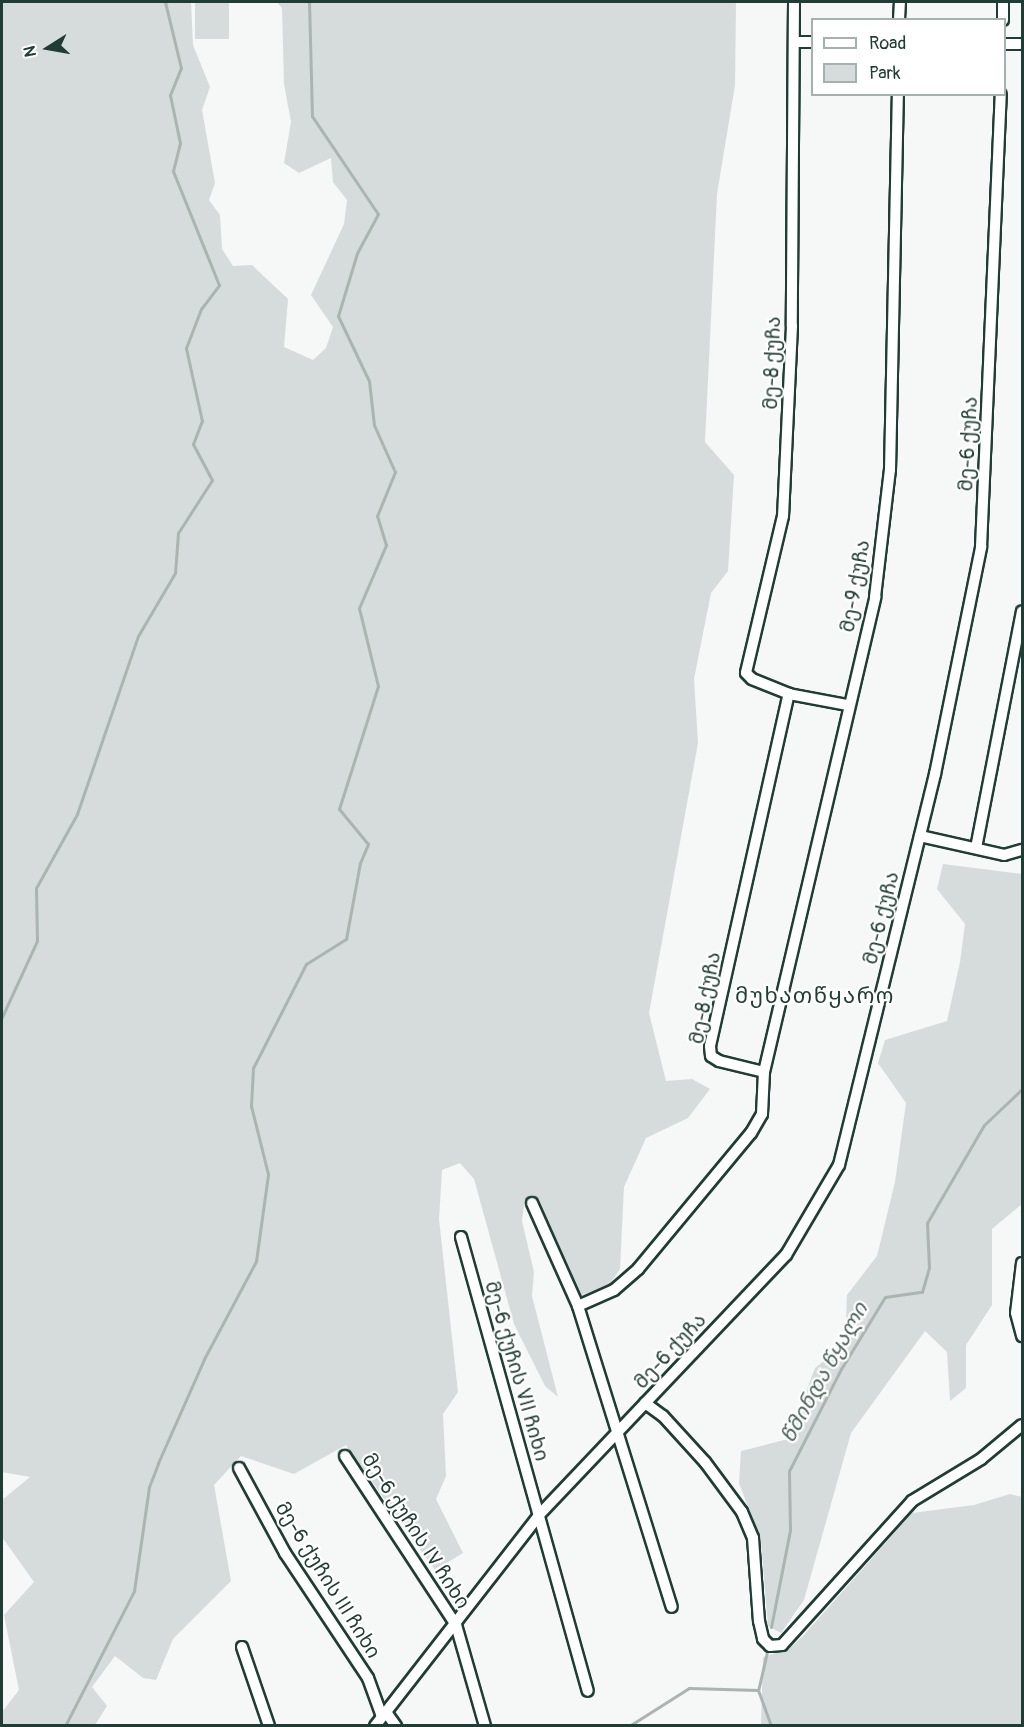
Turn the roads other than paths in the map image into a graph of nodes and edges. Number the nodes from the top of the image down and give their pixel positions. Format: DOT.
graph roads {
  1 [pos="794,2"];
  2 [pos="900,2"];
  3 [pos="1003,2"];
  4 [pos="900,18"];
  5 [pos="1003,18"];
  6 [pos="794,42"];
  7 [pos="811,42"];
  8 [pos="1006,44"];
  9 [pos="1023,44"];
  10 [pos="898,96"];
  11 [pos="1000,96"];
  12 [pos="1023,611"];
  13 [pos="789,694"];
  14 [pos="847,705"];
  15 [pos="920,836"];
  16 [pos="976,848"];
  17 [pos="1023,850"];
  18 [pos="764,1072"];
  19 [pos="532,1203"];
  20 [pos="461,1237"];
  21 [pos="1023,1263"];
  22 [pos="578,1306"];
  23 [pos="1023,1336"];
  24 [pos="645,1403"];
  25 [pos="1023,1425"];
  26 [pos="617,1433"];
  27 [pos="345,1456"];
  28 [pos="239,1468"];
  29 [pos="539,1515"];
  30 [pos="672,1607"];
  31 [pos="456,1625"];
  32 [pos="242,1647"];
  33 [pos="588,1691"];
  34 [pos="381,1714"];
  35 [pos="269,1725"];
  36 [pos="375,1725"];
  37 [pos="396,1725"];
  38 [pos="484,1725"];
  1 -- 6 [label="street, მე-8 ქუჩა"];
  2 -- 4 [label="street"];
  3 -- 5 [label="street"];
  6 -- 7 [label="street"];
  6 -- 13 [label="street, მე-8 ქუჩა"];
  8 -- 9 [label="street"];
  10 -- 14 [label="street, მე-9 ქუჩა"];
  11 -- 15 [label="street, მე-6 ქუჩა"];
  12 -- 16 [label="street"];
  13 -- 14 [label="street, მე-8 ქუჩა"];
  13 -- 18 [label="street, მე-8 ქუჩა"];
  14 -- 18 [label="street, მე-9 ქუჩა"];
  15 -- 16 [label="street"];
  15 -- 24 [label="street, მე-6 ქუჩა"];
  16 -- 17 [label="street"];
  18 -- 22 [label="street"];
  19 -- 22 [label="street"];
  20 -- 29 [label="street, მე-6 ქუჩის VII ჩიხი"];
  21 -- 23 [label="street"];
  22 -- 26 [label="street"];
  24 -- 25 [label="street"];
  24 -- 26 [label="street, მე-6 ქუჩა"];
  26 -- 29 [label="street, მე-6 ქუჩა"];
  26 -- 30 [label="street"];
  27 -- 31 [label="street, მე-6 ქუჩის IV ჩიხი"];
  28 -- 34 [label="street, მე-6 ქუჩის III ჩიხი"];
  29 -- 31 [label="street, მე-6 ქუჩა"];
  29 -- 33 [label="street, მე-6 ქუჩის VII ჩიხი"];
  31 -- 34 [label="street, მე-6 ქუჩა"];
  31 -- 38 [label="street, მე-6 ქუჩის IV ჩიხი"];
  32 -- 35 [label="street"];
  34 -- 36 [label="street, მე-6 ქუჩა"];
  34 -- 37 [label="street"];
}
